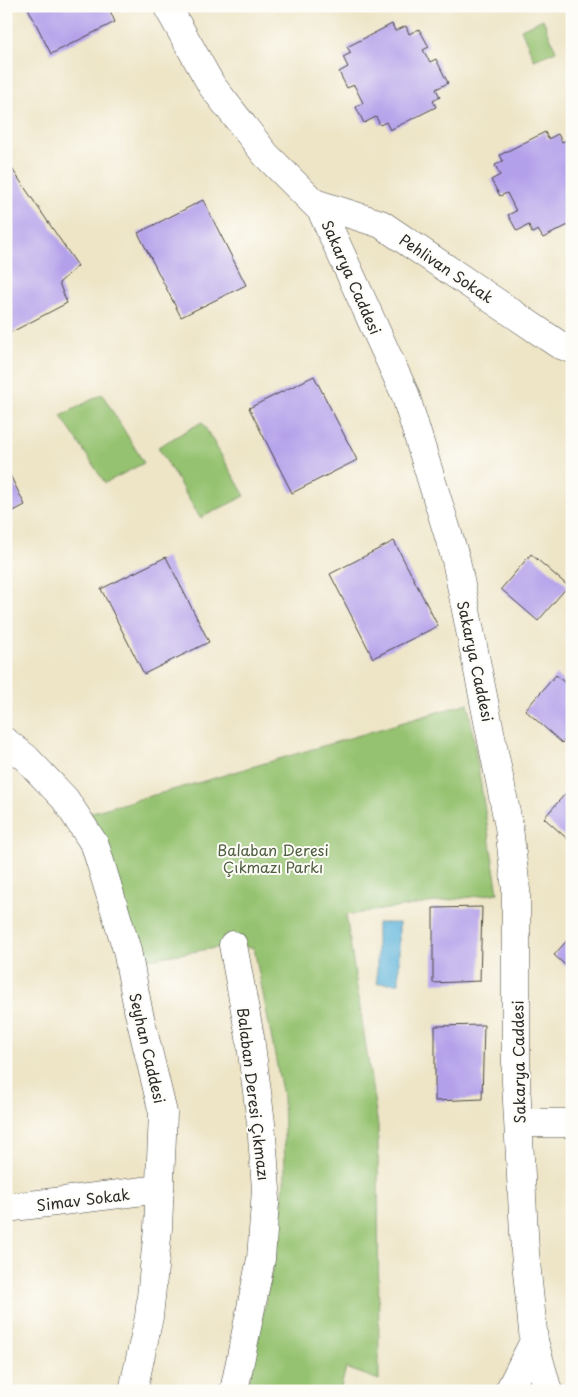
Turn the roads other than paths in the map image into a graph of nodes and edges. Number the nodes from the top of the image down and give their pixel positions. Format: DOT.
graph roads {
  1 [pos="167,6"];
  2 [pos="315,203"];
  3 [pos="572,349"];
  4 [pos="6,742"];
  5 [pos="233,946"];
  6 [pos="519,1123"];
  7 [pos="572,1123"];
  8 [pos="160,1189"];
  9 [pos="6,1208"];
  10 [pos="534,1340"];
  11 [pos="133,1391"];
  12 [pos="234,1391"];
  13 [pos="508,1391"];
  14 [pos="548,1391"];
  1 -- 2 [label="street, Sakarya Caddesi"];
  2 -- 3 [label="street, Pehlivan Sokak"];
  2 -- 6 [label="street, Sakarya Caddesi"];
  4 -- 8 [label="street, Seyhan Caddesi"];
  5 -- 12 [label="street, Balaban Deresi Çıkmazı"];
  6 -- 7 [label="street"];
  6 -- 10 [label="street, Sakarya Caddesi"];
  8 -- 9 [label="street, Simav Sokak"];
  8 -- 11 [label="street, Seyhan Caddesi"];
  10 -- 13 [label="street"];
  10 -- 14 [label="street, Sakarya Caddesi"];
}
